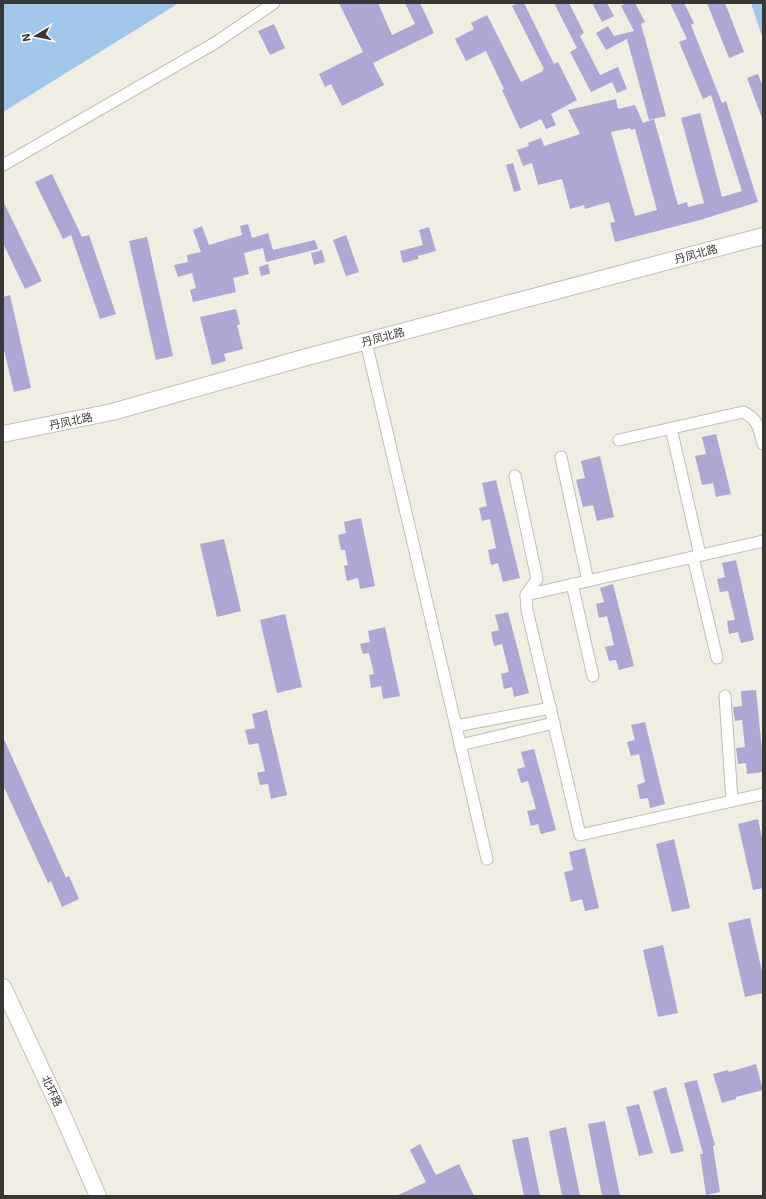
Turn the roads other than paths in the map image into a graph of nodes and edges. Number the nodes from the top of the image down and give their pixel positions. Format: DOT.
graph roads {
  1 [pos="274,3"];
  2 [pos="3,165"];
  3 [pos="763,236"];
  4 [pos="366,342"];
  5 [pos="671,428"];
  6 [pos="3,434"];
  7 [pos="619,440"];
  8 [pos="763,444"];
  9 [pos="561,457"];
  10 [pos="515,476"];
  11 [pos="763,541"];
  12 [pos="697,556"];
  13 [pos="588,581"];
  14 [pos="572,584"];
  15 [pos="526,595"];
  16 [pos="717,658"];
  17 [pos="593,676"];
  18 [pos="725,696"];
  19 [pos="550,708"];
  20 [pos="554,723"];
  21 [pos="456,726"];
  22 [pos="460,745"];
  23 [pos="763,794"];
  24 [pos="732,801"];
  25 [pos="487,859"];
  26 [pos="3,987"];
  27 [pos="98,1196"];
  1 -- 2 [label="street"];
  3 -- 4 [label="main road, 丹凤北路"];
  4 -- 6 [label="main road, 丹凤北路"];
  4 -- 21 [label="street"];
  5 -- 7 [label="street"];
  5 -- 8 [label="street"];
  5 -- 12 [label="street"];
  9 -- 13 [label="street"];
  10 -- 15 [label="street"];
  11 -- 12 [label="street"];
  12 -- 13 [label="street"];
  12 -- 16 [label="street"];
  13 -- 14 [label="street"];
  14 -- 15 [label="street"];
  14 -- 17 [label="street"];
  15 -- 19 [label="street"];
  18 -- 24 [label="street"];
  19 -- 20 [label="street"];
  19 -- 21 [label="street"];
  20 -- 22 [label="street"];
  20 -- 24 [label="street"];
  21 -- 22 [label="street"];
  22 -- 25 [label="street"];
  23 -- 24 [label="street"];
  26 -- 27 [label="main road, 北环路"];
}
